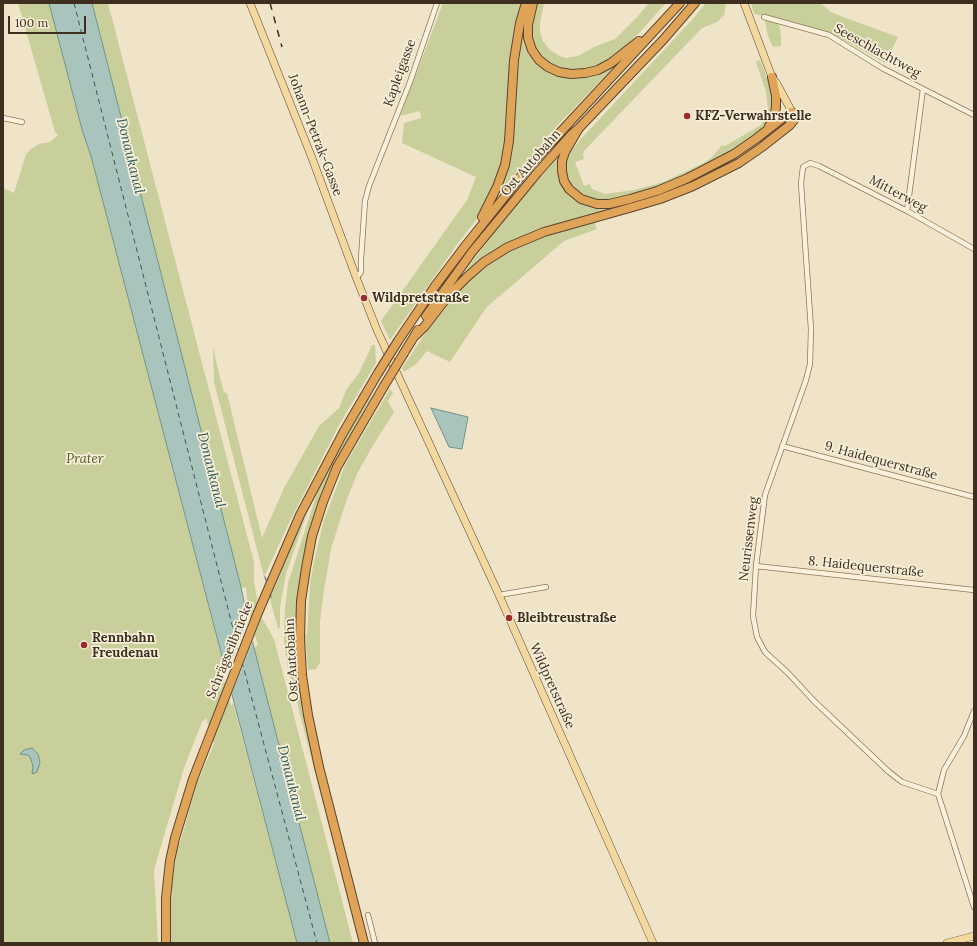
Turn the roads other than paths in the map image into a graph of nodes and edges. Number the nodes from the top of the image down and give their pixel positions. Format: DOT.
graph roads {
  1 [pos="250,3"];
  2 [pos="437,3"];
  3 [pos="526,3"];
  4 [pos="533,3"];
  5 [pos="680,3"];
  6 [pos="695,3"];
  7 [pos="744,3"];
  8 [pos="764,18"];
  9 [pos="655,31"];
  10 [pos="772,77"];
  11 [pos="923,89"];
  12 [pos="792,112"];
  13 [pos="974,115"];
  14 [pos="3,118"];
  15 [pos="22,122"];
  16 [pos="579,128"];
  17 [pos="766,131"];
  18 [pos="810,163"];
  19 [pos="907,211"];
  20 [pos="466,245"];
  21 [pos="974,249"];
  22 [pos="356,277"];
  23 [pos="416,335"];
  24 [pos="782,446"];
  25 [pos="974,496"];
  26 [pos="756,566"];
  27 [pos="277,568"];
  28 [pos="546,587"];
  29 [pos="974,590"];
  30 [pos="499,595"];
  31 [pos="974,711"];
  32 [pos="938,794"];
  33 [pos="974,907"];
  34 [pos="368,915"];
  35 [pos="974,936"];
  36 [pos="166,943"];
  37 [pos="364,943"];
  38 [pos="375,943"];
  39 [pos="653,943"];
  40 [pos="947,943"];
  1 -- 22 [label="main road, Johann-Petrak-Gasse"];
  2 -- 22 [label="street, Kapleigasse"];
  3 -- 20 [label="highway"];
  4 -- 9 [label="highway"];
  5 -- 9 [label="highway, Ost Autobahn"];
  6 -- 16 [label="highway, Ost Autobahn"];
  7 -- 10 [label="main road"];
  8 -- 11 [label="street, Seeschlachtweg"];
  9 -- 20 [label="highway, Ost Autobahn"];
  10 -- 12 [label="main road"];
  10 -- 17 [label="highway"];
  11 -- 13 [label="street, Seeschlachtweg"];
  11 -- 19 [label="street"];
  12 -- 17 [label="highway"];
  12 -- 23 [label="highway"];
  14 -- 15 [label="street"];
  16 -- 17 [label="highway"];
  16 -- 23 [label="highway, Ost Autobahn"];
  18 -- 19 [label="street, Mitterweg"];
  18 -- 24 [label="street, Neurissenweg"];
  19 -- 21 [label="street, Mitterweg"];
  20 -- 27 [label="highway, Ost Autobahn, bridge"];
  22 -- 30 [label="main road, Wildpretstraße"];
  23 -- 37 [label="highway, Ost Autobahn, bridge"];
  24 -- 25 [label="street, 9. Haidequerstraße"];
  24 -- 26 [label="street, Neurissenweg"];
  26 -- 29 [label="street, 8. Haidequerstraße"];
  26 -- 32 [label="street, Neurissenweg"];
  27 -- 36 [label="highway, Schrägseilbrücke"];
  28 -- 30 [label="street"];
  30 -- 39 [label="main road, Wildpretstraße"];
  31 -- 32 [label="street"];
  32 -- 33 [label="street"];
  34 -- 38 [label="street"];
  35 -- 40 [label="main road"];
}
